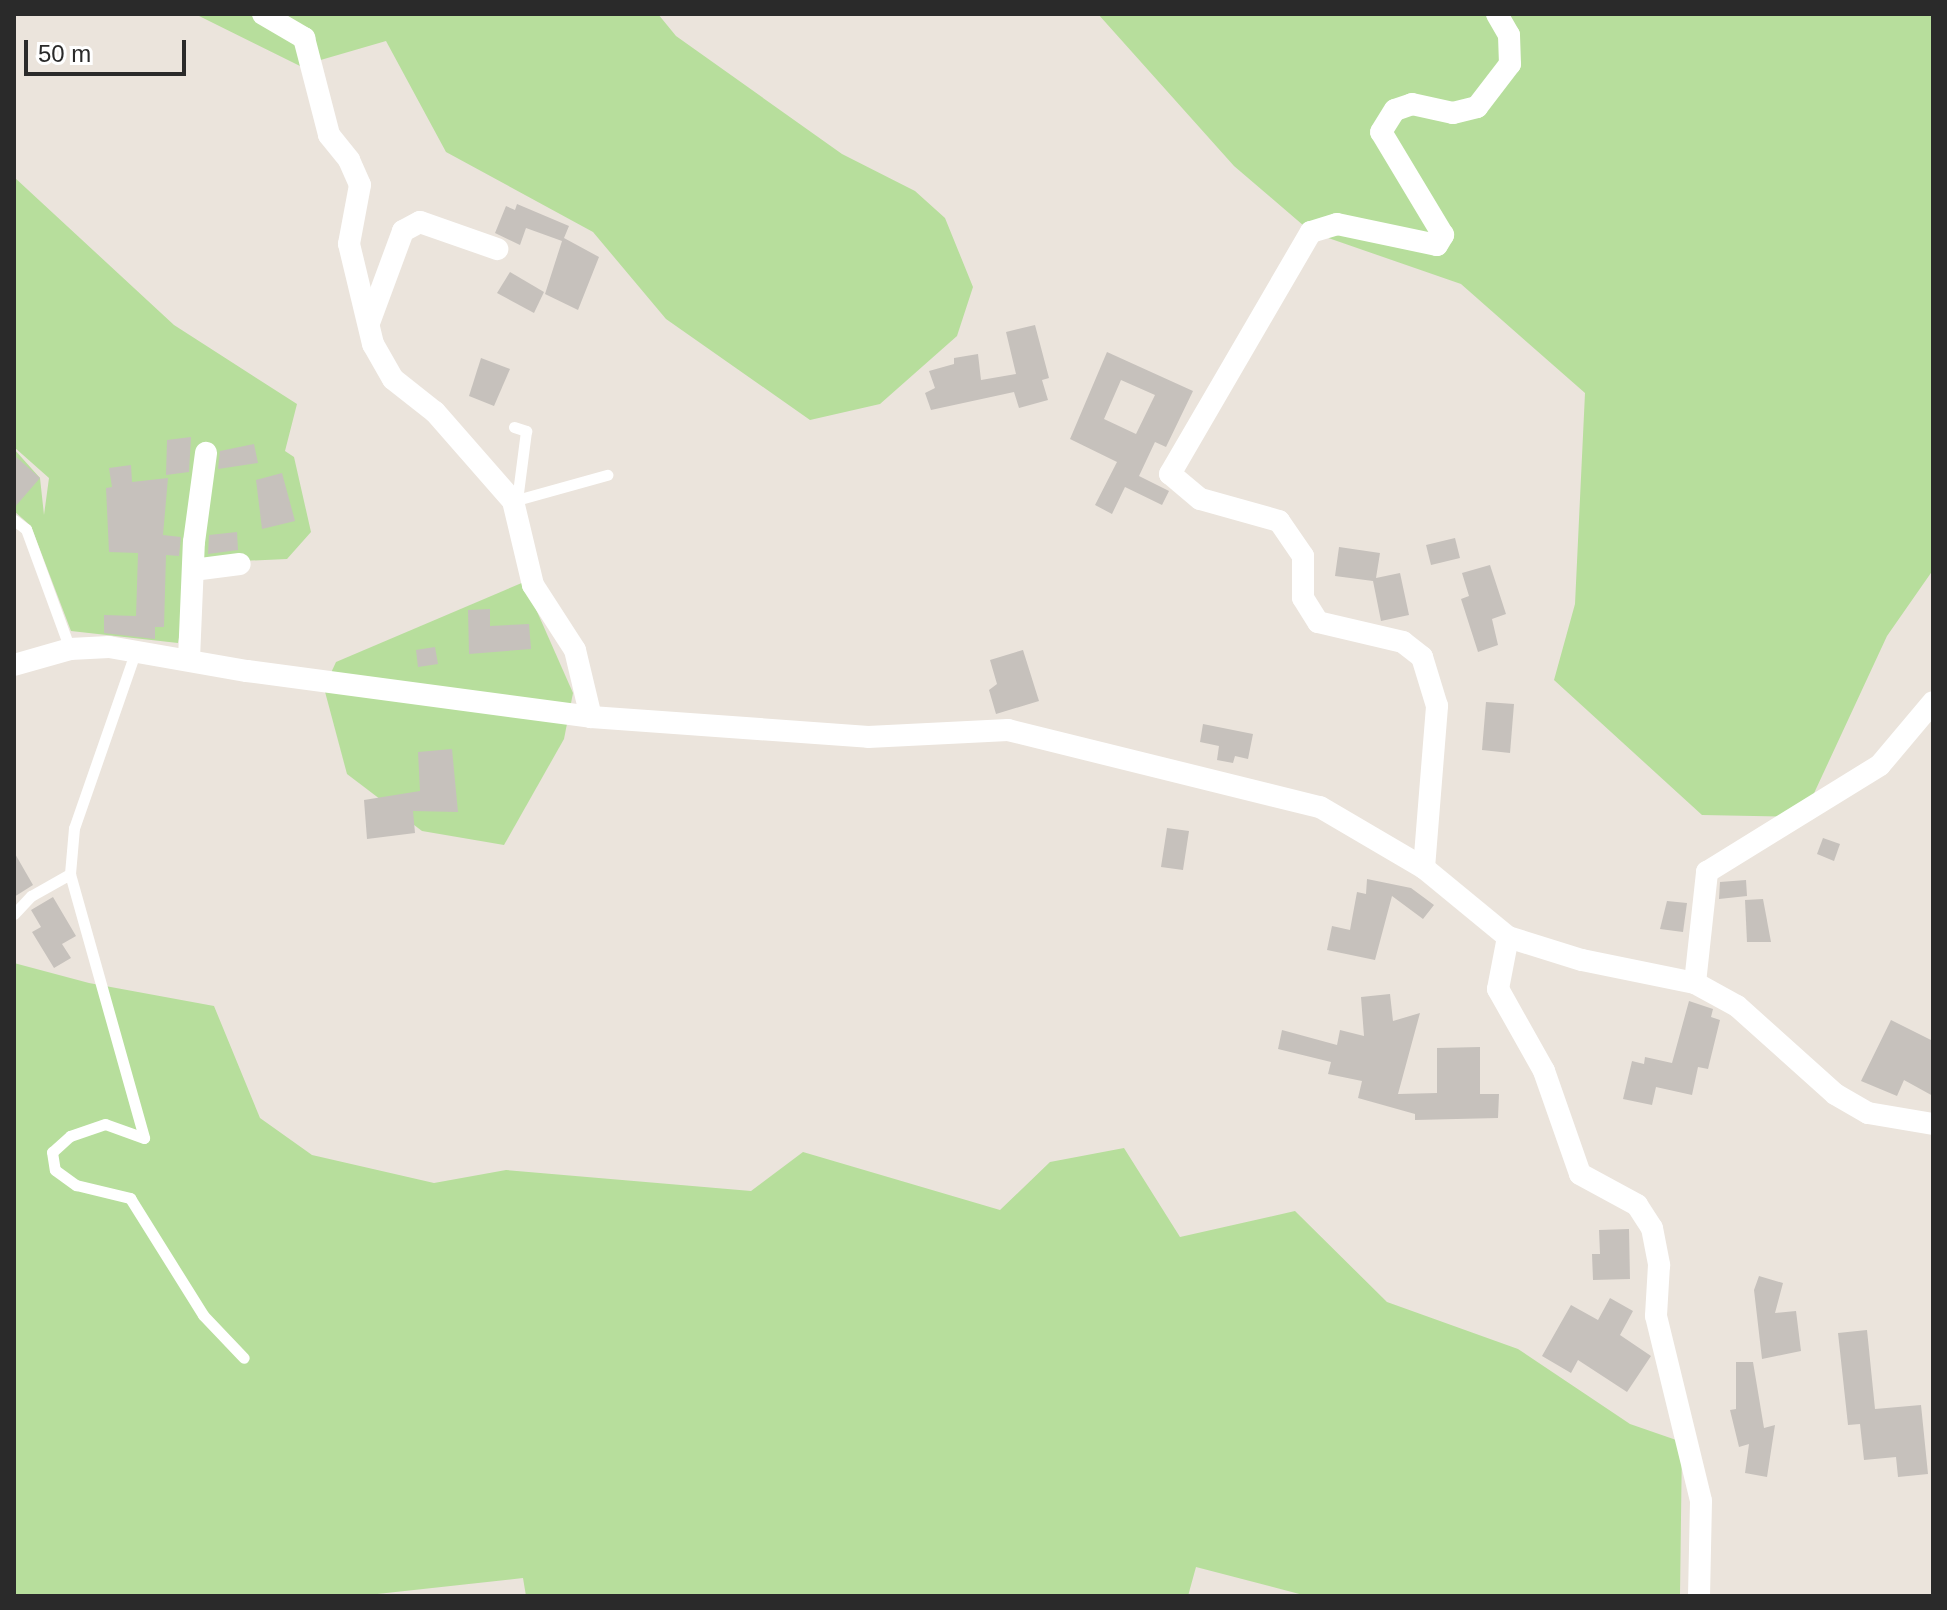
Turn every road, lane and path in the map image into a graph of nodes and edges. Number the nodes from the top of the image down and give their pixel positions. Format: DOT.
graph roads {
  1 [pos="263,14"];
  2 [pos="1497,14"];
  3 [pos="497,249"];
  4 [pos="369,323"];
  5 [pos="514,427"];
  6 [pos="206,453"];
  7 [pos="607,475"];
  8 [pos="515,500"];
  9 [pos="14,520"];
  10 [pos="240,564"];
  11 [pos="193,570"];
  12 [pos="70,649"];
  13 [pos="135,653"];
  14 [pos="189,659"];
  15 [pos="14,665"];
  16 [pos="1933,702"];
  17 [pos="591,717"];
  18 [pos="1424,868"];
  19 [pos="70,874"];
  20 [pos="14,914"];
  21 [pos="1508,937"];
  22 [pos="1695,983"];
  23 [pos="1933,1124"];
  24 [pos="244,1358"];
  25 [pos="1699,1596"];
  1 -- 4 [label="street"];
  2 -- 18 [label="street"];
  3 -- 4 [label="street"];
  4 -- 8 [label="street"];
  5 -- 8 [label="lane"];
  6 -- 11 [label="street"];
  7 -- 8 [label="lane"];
  8 -- 17 [label="street"];
  9 -- 12 [label="lane"];
  10 -- 11 [label="street"];
  11 -- 14 [label="street"];
  12 -- 13 [label="street"];
  12 -- 15 [label="street"];
  13 -- 14 [label="street"];
  13 -- 19 [label="lane"];
  14 -- 17 [label="street"];
  16 -- 22 [label="street"];
  17 -- 18 [label="street"];
  18 -- 21 [label="street"];
  19 -- 20 [label="lane"];
  19 -- 24 [label="lane"];
  21 -- 22 [label="street"];
  21 -- 25 [label="street"];
  22 -- 23 [label="street"];
}
